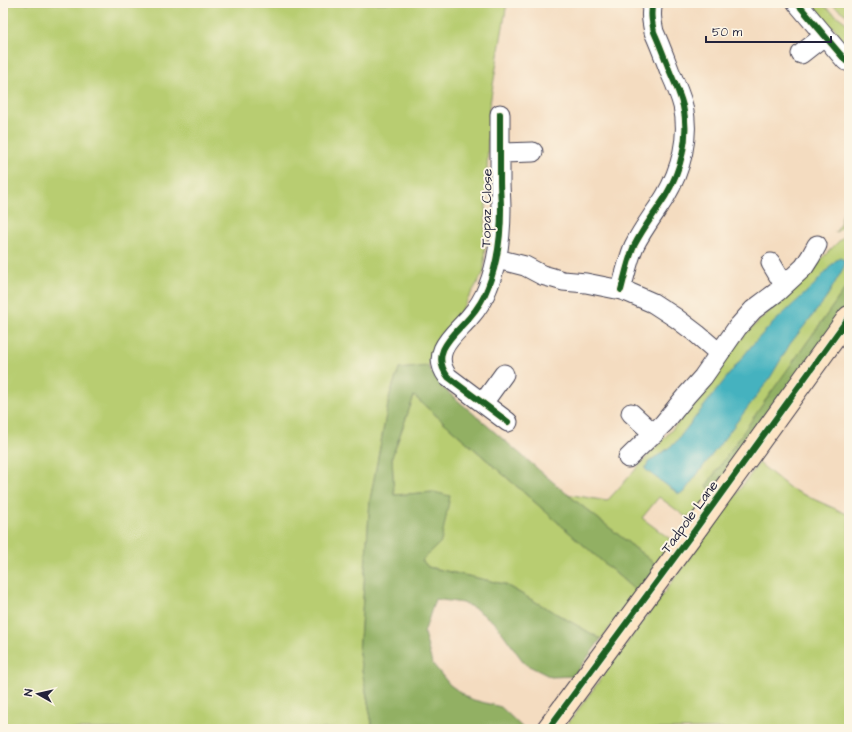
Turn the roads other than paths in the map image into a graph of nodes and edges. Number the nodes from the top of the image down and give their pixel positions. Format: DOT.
graph roads {
  1 [pos="654,3"];
  2 [pos="797,3"];
  3 [pos="824,36"];
  4 [pos="801,54"];
  5 [pos="846,61"];
  6 [pos="500,114"];
  7 [pos="533,152"];
  8 [pos="500,153"];
  9 [pos="817,245"];
  10 [pos="497,259"];
  11 [pos="771,263"];
  12 [pos="784,285"];
  13 [pos="622,290"];
  14 [pos="849,317"];
  15 [pos="719,353"];
  16 [pos="504,374"];
  17 [pos="483,403"];
  18 [pos="631,413"];
  19 [pos="508,422"];
  20 [pos="654,434"];
  21 [pos="628,458"];
  22 [pos="548,729"];
  1 -- 13 [label="street"];
  2 -- 3 [label="street"];
  3 -- 4 [label="street"];
  3 -- 5 [label="street"];
  6 -- 8 [label="street, Topaz Close"];
  7 -- 8 [label="street, Topaz Close"];
  8 -- 10 [label="street, Topaz Close"];
  9 -- 12 [label="street"];
  10 -- 13 [label="street, Topaz Close"];
  10 -- 17 [label="street, Topaz Close"];
  11 -- 12 [label="street"];
  12 -- 15 [label="street"];
  13 -- 15 [label="street, Topaz Close"];
  14 -- 22 [label="street, Tadpole Lane"];
  15 -- 20 [label="street"];
  16 -- 17 [label="street"];
  17 -- 19 [label="street, Topaz Close"];
  18 -- 20 [label="street"];
  20 -- 21 [label="street"];
}
